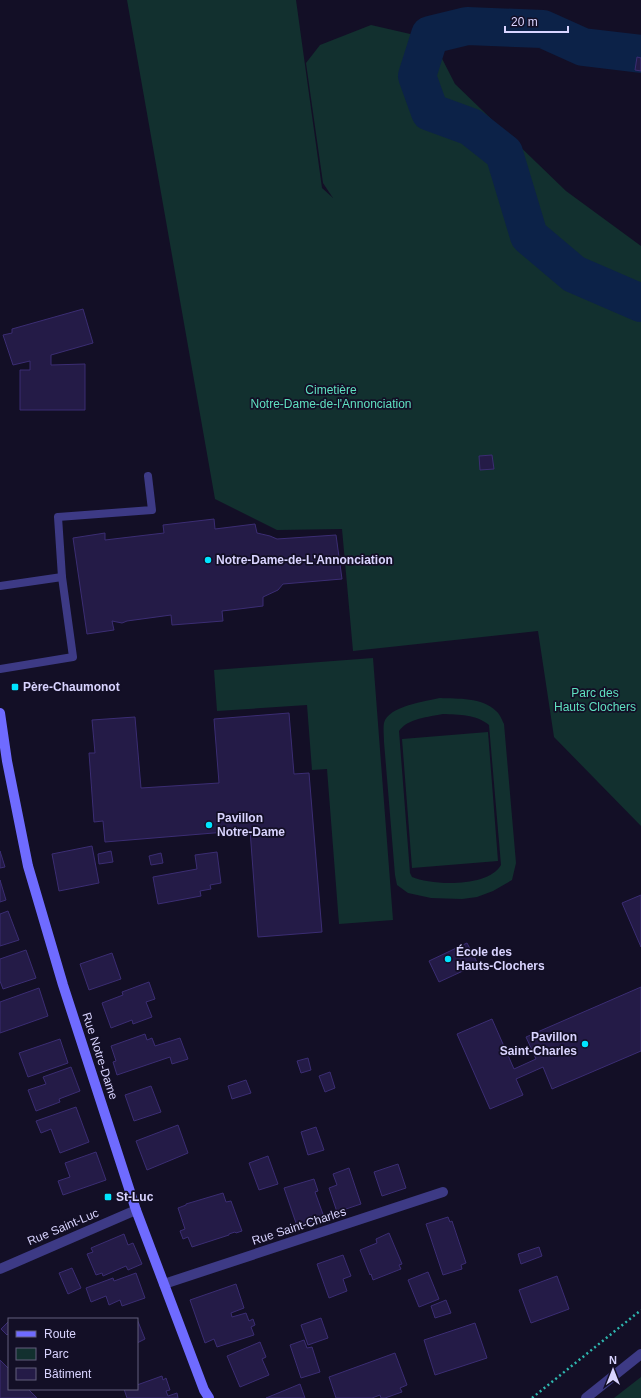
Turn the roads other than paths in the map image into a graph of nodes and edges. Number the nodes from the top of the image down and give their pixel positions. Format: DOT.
graph roads {
  1 [pos="148,476"];
  2 [pos="62,577"];
  3 [pos="0,586"];
  4 [pos="0,669"];
  5 [pos="0,713"];
  6 [pos="443,1192"];
  7 [pos="136,1210"];
  8 [pos="0,1267"];
  9 [pos="164,1284"];
  10 [pos="641,1354"];
  11 [pos="208,1398"];
  12 [pos="586,1398"];
  1 -- 2 [label="lane"];
  2 -- 3 [label="lane"];
  2 -- 4 [label="lane"];
  5 -- 7 [label="street, Rue Notre-Dame"];
  6 -- 9 [label="street, Rue Saint-Charles"];
  7 -- 8 [label="street, Rue Saint-Luc"];
  7 -- 9 [label="street, Rue Notre-Dame"];
  9 -- 11 [label="street, Rue Notre-Dame"];
  10 -- 12 [label="street"];
}
